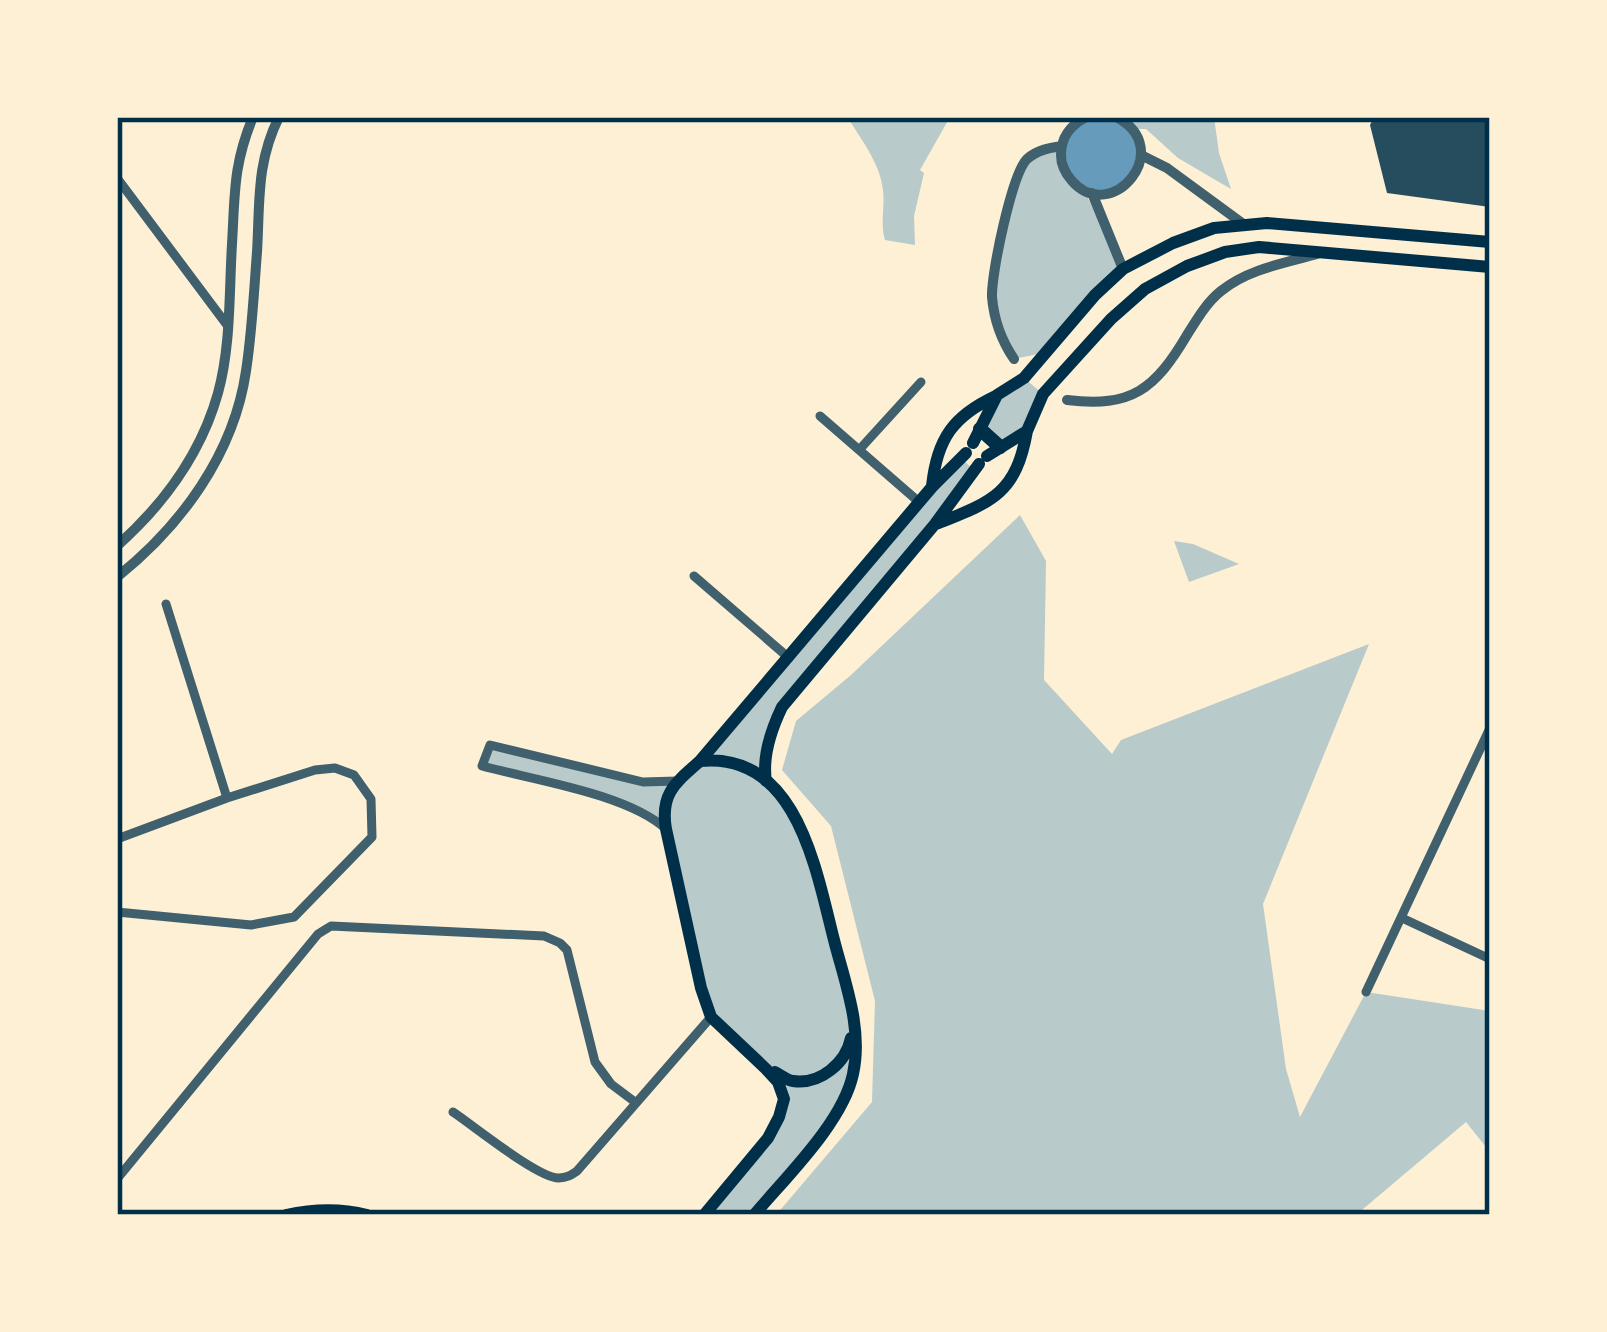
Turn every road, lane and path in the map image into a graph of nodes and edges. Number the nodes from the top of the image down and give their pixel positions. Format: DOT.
graph roads {
  1 [pos="253,117"];
  2 [pos="279,117"];
  3 [pos="1057,117"];
  4 [pos="1118,118"];
  5 [pos="1080,119"];
  6 [pos="1064,140"];
  7 [pos="1141,154"];
  8 [pos="117,178"];
  9 [pos="1092,193"];
  10 [pos="1242,224"];
  11 [pos="1490,242"];
  12 [pos="1320,253"];
  13 [pos="1490,267"];
  14 [pos="1124,269"];
  15 [pos="227,325"];
  16 [pos="1014,359"];
  17 [pos="1024,378"];
  18 [pos="921,382"];
  19 [pos="1043,394"];
  20 [pos="997,395"];
  21 [pos="1067,400"];
  22 [pos="820,416"];
  23 [pos="1027,431"];
  24 [pos="970,442"];
  25 [pos="860,450"];
  26 [pos="988,459"];
  27 [pos="932,487"];
  28 [pos="920,502"];
  29 [pos="935,524"];
  30 [pos="117,546"];
  31 [pos="694,575"];
  32 [pos="117,577"];
  33 [pos="166,604"];
  34 [pos="789,658"];
  35 [pos="1490,728"];
  36 [pos="700,761"];
  37 [pos="677,781"];
  38 [pos="766,782"];
  39 [pos="227,798"];
  40 [pos="666,830"];
  41 [pos="117,838"];
  42 [pos="117,912"];
  43 [pos="1402,918"];
  44 [pos="1490,959"];
  45 [pos="1366,992"];
  46 [pos="711,1017"];
  47 [pos="855,1019"];
  48 [pos="766,1069"];
  49 [pos="635,1102"];
  50 [pos="453,1112"];
  51 [pos="117,1179"];
  52 [pos="286,1215"];
  53 [pos="367,1215"];
  54 [pos="704,1215"];
  55 [pos="754,1215"];
  1 -- 15 [label="street"];
  2 -- 32 [label="street"];
  3 -- 6 [label="street"];
  4 -- 7 [label="street"];
  5 -- 6 [label="street"];
  6 -- 9 [label="street"];
  6 -- 16 [label="street"];
  7 -- 9 [label="street"];
  7 -- 10 [label="street"];
  8 -- 15 [label="street"];
  9 -- 14 [label="street"];
  10 -- 11 [label="main road"];
  10 -- 14 [label="main road"];
  12 -- 13 [label="main road"];
  12 -- 19 [label="main road"];
  12 -- 21 [label="street"];
  14 -- 17 [label="main road"];
  15 -- 30 [label="street"];
  17 -- 19 [label="main road"];
  17 -- 20 [label="main road"];
  18 -- 25 [label="street"];
  19 -- 23 [label="main road"];
  20 -- 24 [label="main road"];
  20 -- 27 [label="main road"];
  22 -- 25 [label="street"];
  23 -- 26 [label="main road"];
  23 -- 29 [label="main road"];
  24 -- 26 [label="main road"];
  24 -- 27 [label="main road"];
  25 -- 28 [label="street"];
  26 -- 29 [label="main road"];
  27 -- 28 [label="main road"];
  28 -- 34 [label="main road"];
  29 -- 38 [label="main road"];
  31 -- 34 [label="street"];
  33 -- 39 [label="street"];
  34 -- 36 [label="main road"];
  35 -- 43 [label="street"];
  36 -- 37 [label="main road"];
  36 -- 38 [label="main road"];
  37 -- 40 [label="main road"];
  37 -- 40 [label="street"];
  38 -- 47 [label="main road"];
  39 -- 41 [label="street"];
  39 -- 42 [label="street"];
  40 -- 46 [label="main road"];
  43 -- 44 [label="street"];
  43 -- 45 [label="street"];
  46 -- 48 [label="main road"];
  46 -- 49 [label="street"];
  47 -- 48 [label="main road"];
  47 -- 55 [label="main road"];
  48 -- 54 [label="main road"];
  49 -- 50 [label="street"];
  49 -- 51 [label="street"];
  52 -- 53 [label="main road"];
}
